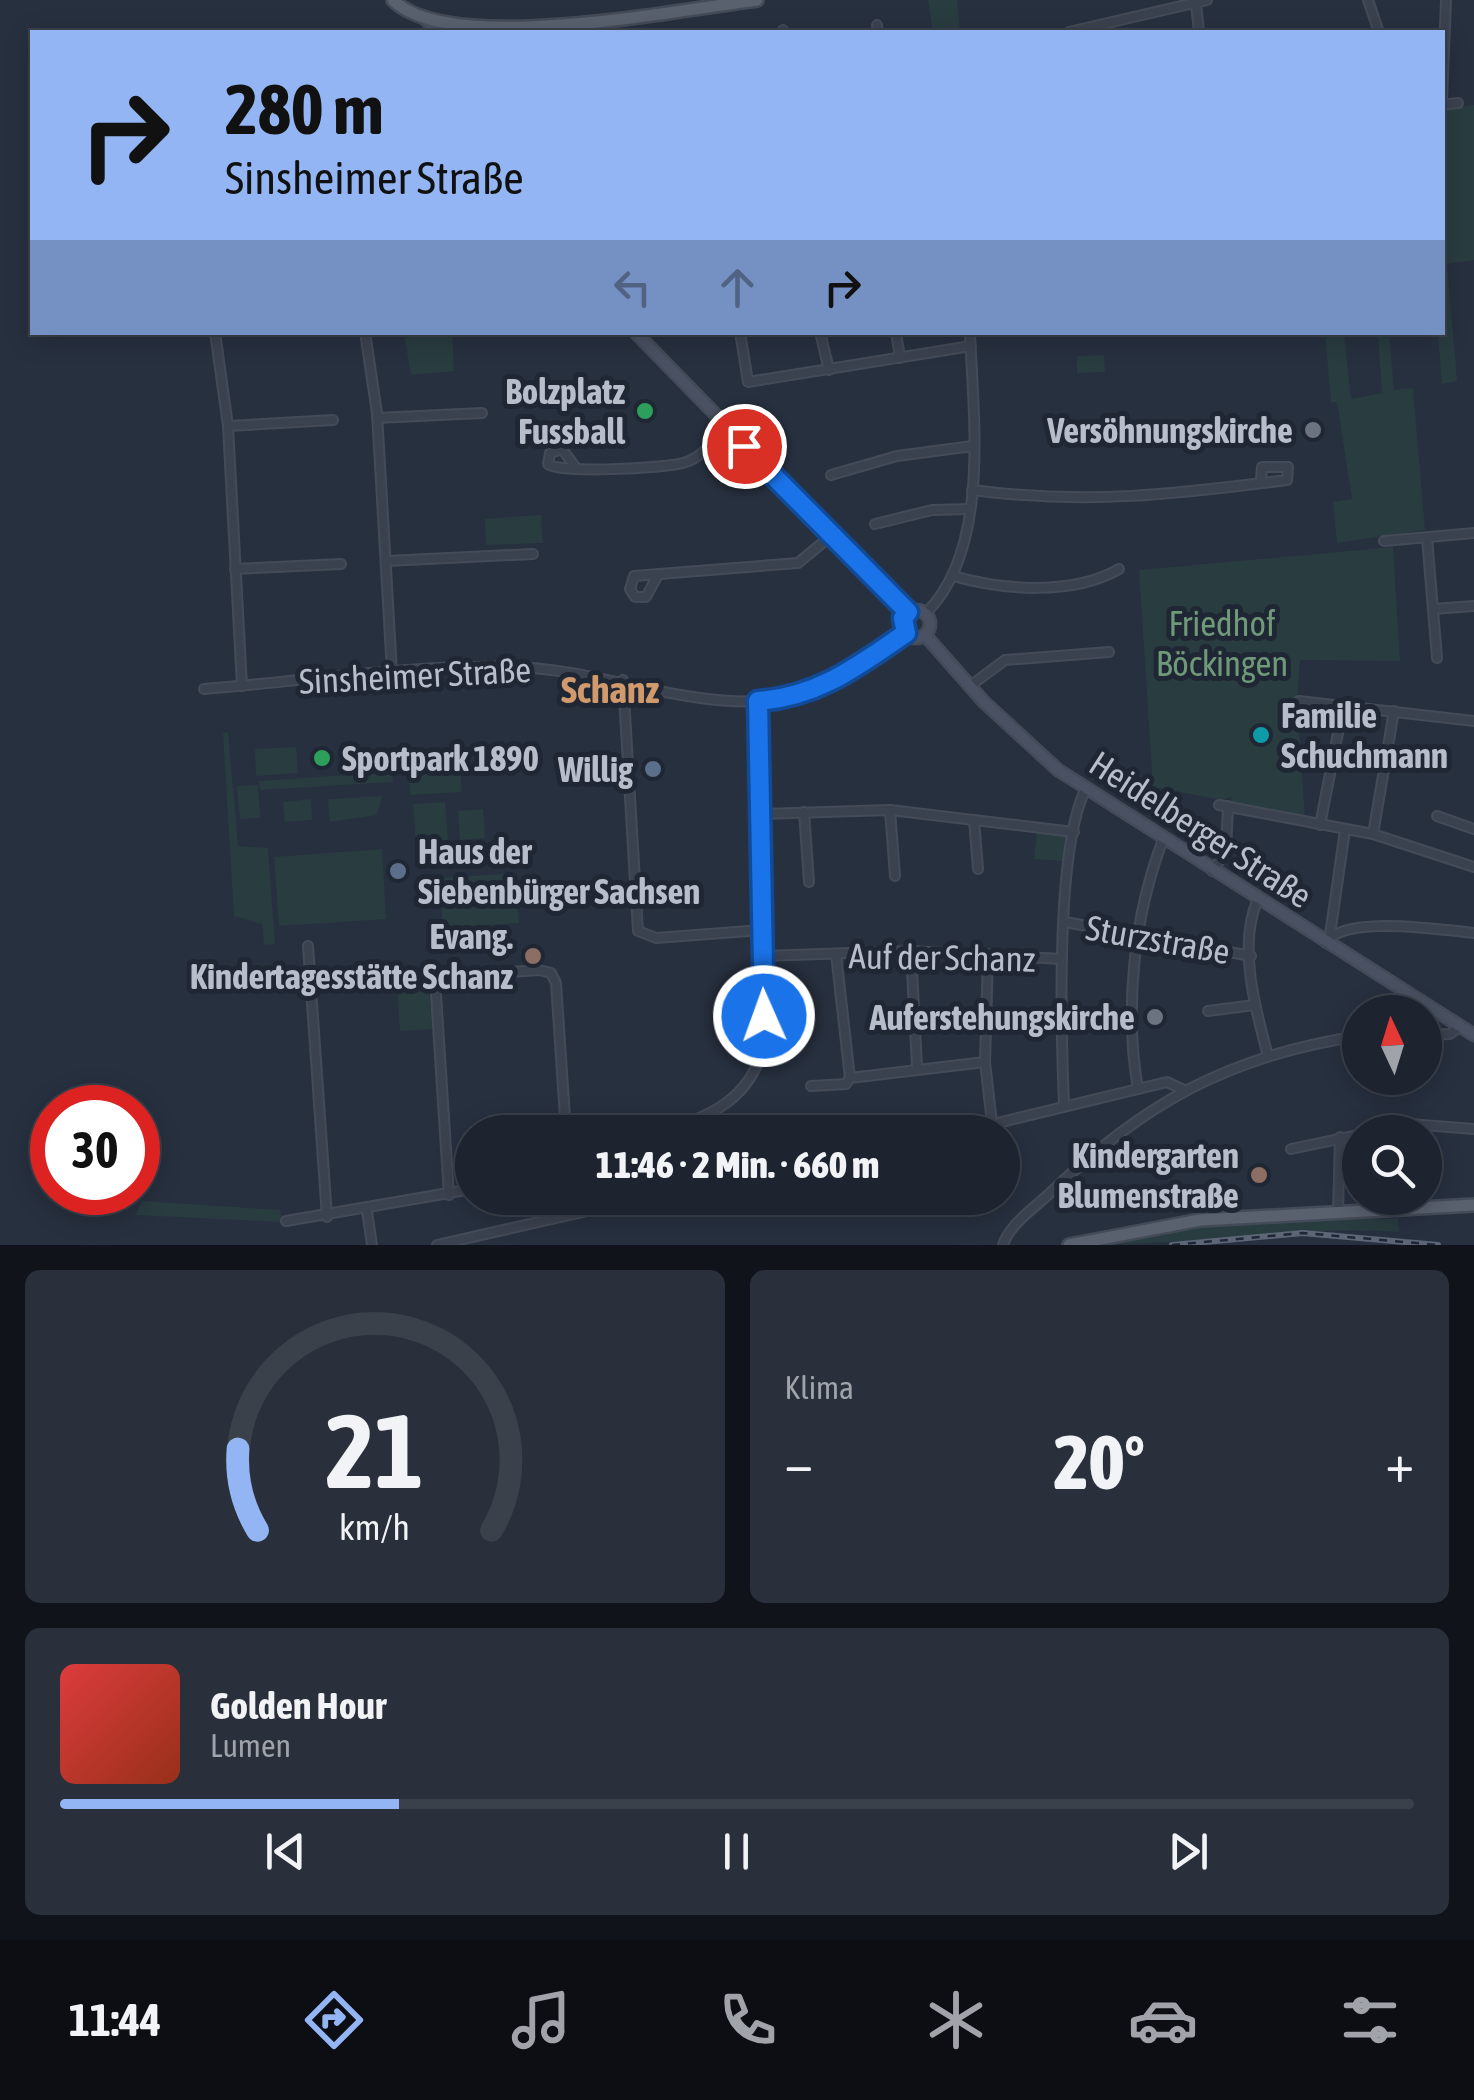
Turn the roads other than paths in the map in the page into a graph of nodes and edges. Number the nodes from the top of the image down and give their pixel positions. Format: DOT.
graph roads {
  1 [pos="396,0"];
  2 [pos="696,0"];
  3 [pos="757,0"];
  4 [pos="1207,0"];
  5 [pos="1368,0"];
  6 [pos="1446,0"];
  7 [pos="1196,4"];
  8 [pos="426,19"];
  9 [pos="462,27"];
  10 [pos="437,30"];
  11 [pos="1079,30"];
  12 [pos="1199,30"];
  13 [pos="1378,30"];
  14 [pos="1445,36"];
  15 [pos="1445,103"];
  16 [pos="1458,103"];
  17 [pos="215,335"];
  18 [pos="365,335"];
  19 [pos="638,335"];
  20 [pos="740,335"];
  21 [pos="821,335"];
  22 [pos="896,335"];
  23 [pos="970,335"];
  24 [pos="971,346"];
  25 [pos="900,358"];
  26 [pos="829,370"];
  27 [pos="482,413"];
  28 [pos="377,418"];
  29 [pos="333,420"];
  30 [pos="228,426"];
  31 [pos="728,430"];
  32 [pos="974,446"];
  33 [pos="577,470"];
  34 [pos="831,475"];
  35 [pos="1261,480"];
  36 [pos="972,490"];
  37 [pos="970,509"];
  38 [pos="875,524"];
  39 [pos="1474,533"];
  40 [pos="832,535"];
  41 [pos="1426,538"];
  42 [pos="1384,541"];
  43 [pos="534,554"];
  44 [pos="386,561"];
  45 [pos="341,564"];
  46 [pos="236,569"];
  47 [pos="1119,569"];
  48 [pos="658,574"];
  49 [pos="952,576"];
  50 [pos="1474,606"];
  51 [pos="1433,609"];
  52 [pos="908,612"];
  53 [pos="926,613"];
  54 [pos="906,633"];
  55 [pos="925,635"];
  56 [pos="1109,652"];
  57 [pos="1436,658"];
  58 [pos="392,672"];
  59 [pos="623,680"];
  60 [pos="242,686"];
  61 [pos="970,686"];
  62 [pos="204,689"];
  63 [pos="758,701"];
  64 [pos="1299,701"];
  65 [pos="1343,707"];
  66 [pos="1394,711"];
  67 [pos="1474,721"];
  68 [pos="1086,788"];
  69 [pos="890,810"];
  70 [pos="804,812"];
  71 [pos="761,814"];
  72 [pos="1437,816"];
  73 [pos="974,820"];
  74 [pos="1320,825"];
  75 [pos="1474,829"];
  76 [pos="1344,830"];
  77 [pos="1074,832"];
  78 [pos="1373,834"];
  79 [pos="1164,837"];
  80 [pos="1474,866"];
  81 [pos="978,869"];
  82 [pos="1212,871"];
  83 [pos="895,876"];
  84 [pos="809,882"];
  85 [pos="1258,900"];
  86 [pos="1066,922"];
  87 [pos="762,930"];
  88 [pos="1474,933"];
  89 [pos="1141,936"];
  90 [pos="1328,939"];
  91 [pos="308,946"];
  92 [pos="911,951"];
  93 [pos="836,954"];
  94 [pos="988,954"];
  95 [pos="762,956"];
  96 [pos="1251,956"];
  97 [pos="1062,960"];
  98 [pos="435,979"];
  99 [pos="310,987"];
  100 [pos="1254,1005"];
  101 [pos="1208,1011"];
  102 [pos="1458,1028"];
  103 [pos="1442,1034"];
  104 [pos="1474,1035"];
  105 [pos="1342,1040"];
  106 [pos="1268,1056"];
  107 [pos="984,1062"];
  108 [pos="917,1066"];
  109 [pos="850,1078"];
  110 [pos="811,1086"];
  111 [pos="1138,1088"];
  112 [pos="1184,1090"];
  113 [pos="1064,1105"];
  114 [pos="565,1115"];
  115 [pos="704,1115"];
  116 [pos="991,1115"];
  117 [pos="1020,1116"];
  118 [pos="1474,1129"];
  119 [pos="1340,1137"];
  120 [pos="1291,1149"];
  121 [pos="455,1193"];
  122 [pos="449,1195"];
  123 [pos="1474,1204"];
  124 [pos="367,1211"];
  125 [pos="1338,1211"];
  126 [pos="570,1215"];
  127 [pos="327,1217"];
  128 [pos="286,1221"];
  129 [pos="372,1245"];
  130 [pos="437,1245"];
  131 [pos="1002,1245"];
  132 [pos="1069,1245"];
  1 -- 8 [label="main road"];
  1 -- 9 [label="main road"];
  2 -- 9 [label="main road"];
  3 -- 9 [label="main road"];
  4 -- 7 [label="street"];
  5 -- 13 [label="street"];
  6 -- 14 [label="street"];
  7 -- 11 [label="street"];
  7 -- 12 [label="street"];
  8 -- 9 [label="main road"];
  8 -- 10 [label="main road"];
  15 -- 16 [label="street"];
  17 -- 30 [label="street"];
  18 -- 28 [label="street"];
  19 -- 31 [label="main road"];
  20 -- 26 [label="street"];
  21 -- 26 [label="street"];
  22 -- 25 [label="street"];
  23 -- 24 [label="street"];
  24 -- 25 [label="street"];
  24 -- 32 [label="street"];
  25 -- 26 [label="street"];
  27 -- 28 [label="street"];
  28 -- 44 [label="street"];
  29 -- 30 [label="street"];
  30 -- 46 [label="street"];
  31 -- 33 [label="street"];
  31 -- 40 [label="main road"];
  32 -- 34 [label="street"];
  32 -- 36 [label="street"];
  35 -- 36 [label="street"];
  36 -- 37 [label="street"];
  37 -- 38 [label="street"];
  37 -- 49 [label="street"];
  39 -- 41 [label="street"];
  40 -- 48 [label="street"];
  40 -- 52 [label="main road"];
  41 -- 42 [label="street"];
  41 -- 51 [label="street"];
  43 -- 44 [label="street"];
  44 -- 58 [label="street"];
  45 -- 46 [label="street"];
  46 -- 60 [label="street"];
  47 -- 49 [label="street"];
  49 -- 53 [label="street"];
  50 -- 51 [label="street"];
  51 -- 57 [label="street"];
  52 -- 53 [label="main road"];
  52 -- 54 [label="main road"];
  53 -- 55 [label="main road"];
  54 -- 55 [label="main road"];
  54 -- 63 [label="street, Sinsheimer Straße"];
  55 -- 61 [label="main road, Heidelberger Straße"];
  56 -- 61 [label="street"];
  58 -- 59 [label="street, Sinsheimer Straße"];
  58 -- 60 [label="street, Sinsheimer Straße"];
  59 -- 63 [label="street, Sinsheimer Straße"];
  59 -- 87 [label="street"];
  60 -- 62 [label="street, Sinsheimer Straße"];
  61 -- 68 [label="main road, Heidelberger Straße"];
  63 -- 71 [label="street"];
  64 -- 65 [label="street"];
  65 -- 66 [label="street"];
  65 -- 74 [label="street"];
  66 -- 67 [label="street"];
  66 -- 78 [label="street"];
  68 -- 77 [label="street"];
  68 -- 79 [label="main road, Heidelberger Straße"];
  69 -- 70 [label="street"];
  69 -- 73 [label="street"];
  69 -- 83 [label="street"];
  70 -- 71 [label="street"];
  70 -- 84 [label="street"];
  71 -- 87 [label="street"];
  72 -- 75 [label="street"];
  73 -- 77 [label="street"];
  73 -- 81 [label="street"];
  74 -- 76 [label="street"];
  74 -- 82 [label="street"];
  76 -- 78 [label="street"];
  76 -- 90 [label="street"];
  77 -- 86 [label="street"];
  78 -- 80 [label="street"];
  79 -- 82 [label="main road, Heidelberger Straße"];
  79 -- 89 [label="street"];
  82 -- 85 [label="main road, Heidelberger Straße"];
  85 -- 90 [label="main road, Heidelberger Straße"];
  85 -- 96 [label="street"];
  86 -- 89 [label="street, Sturzstraße"];
  86 -- 97 [label="street"];
  87 -- 95 [label="street"];
  88 -- 90 [label="street"];
  89 -- 96 [label="street, Sturzstraße"];
  89 -- 111 [label="street"];
  90 -- 102 [label="main road, Heidelberger Straße"];
  91 -- 99 [label="street"];
  92 -- 93 [label="street, Auf der Schanz"];
  92 -- 94 [label="street, Auf der Schanz"];
  92 -- 108 [label="street"];
  93 -- 95 [label="street, Auf der Schanz"];
  93 -- 109 [label="street"];
  94 -- 97 [label="street, Auf der Schanz"];
  94 -- 107 [label="street"];
  95 -- 115 [label="street"];
  96 -- 100 [label="street"];
  97 -- 113 [label="street"];
  98 -- 99 [label="street"];
  98 -- 114 [label="street"];
  98 -- 122 [label="street"];
  99 -- 127 [label="street"];
  100 -- 101 [label="street"];
  100 -- 106 [label="street"];
  102 -- 103 [label="street"];
  102 -- 104 [label="main road, Heidelberger Straße"];
  105 -- 106 [label="street"];
  106 -- 112 [label="street"];
  107 -- 108 [label="street"];
  107 -- 116 [label="street"];
  108 -- 109 [label="street"];
  109 -- 110 [label="street"];
  111 -- 112 [label="street"];
  111 -- 113 [label="street"];
  112 -- 131 [label="street"];
  113 -- 117 [label="street"];
  118 -- 119 [label="street"];
  119 -- 120 [label="street"];
  119 -- 125 [label="street"];
  121 -- 122 [label="street"];
  122 -- 124 [label="street"];
  123 -- 125 [label="main road"];
  124 -- 127 [label="street"];
  124 -- 129 [label="street"];
  125 -- 132 [label="main road"];
  126 -- 130 [label="street"];
  127 -- 128 [label="street"];
}
